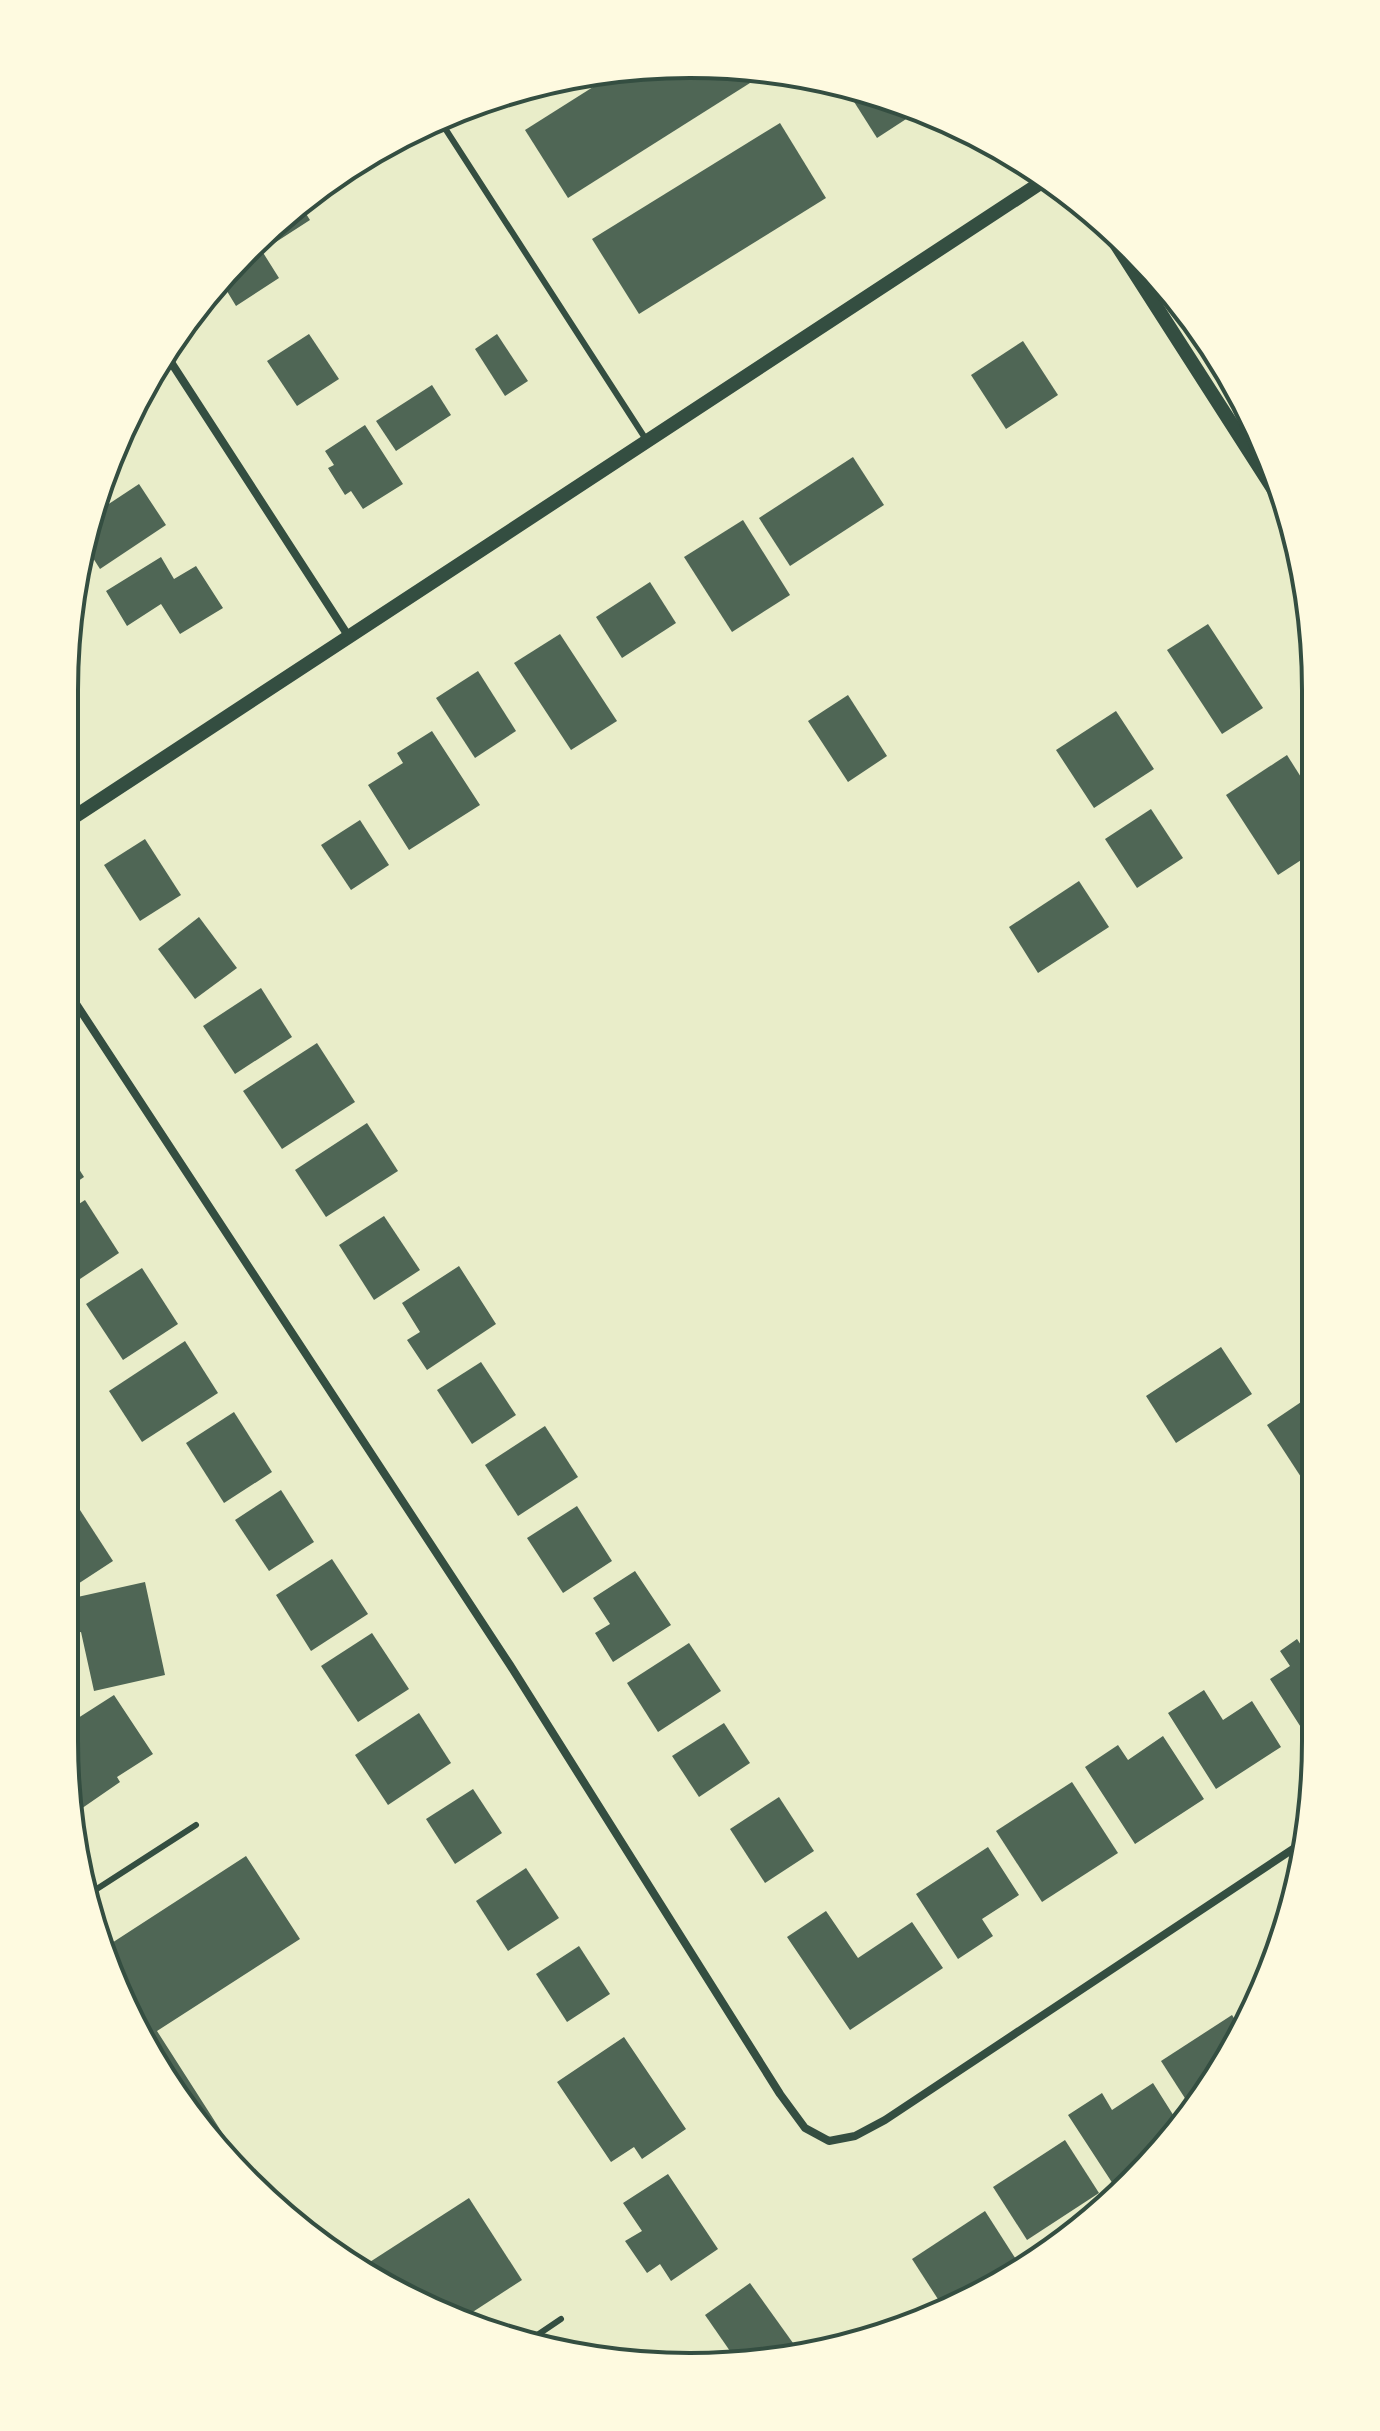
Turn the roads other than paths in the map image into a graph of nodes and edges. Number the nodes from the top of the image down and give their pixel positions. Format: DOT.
graph roads {
  1 [pos="446,129"];
  2 [pos="1037,186"];
  3 [pos="1128,262"];
  4 [pos="172,364"];
  5 [pos="647,441"];
  6 [pos="1260,468"];
  7 [pos="349,637"];
  8 [pos="78,814"];
  9 [pos="78,1007"];
  10 [pos="196,1825"];
  11 [pos="1292,1850"];
  12 [pos="97,1889"];
  13 [pos="561,2319"];
  14 [pos="539,2334"];
  1 -- 5 [label="lane"];
  2 -- 5 [label="street"];
  3 -- 6 [label="street"];
  4 -- 7 [label="street"];
  5 -- 7 [label="street"];
  7 -- 8 [label="street"];
  9 -- 11 [label="street"];
  10 -- 12 [label="lane"];
  13 -- 14 [label="lane"];
}
